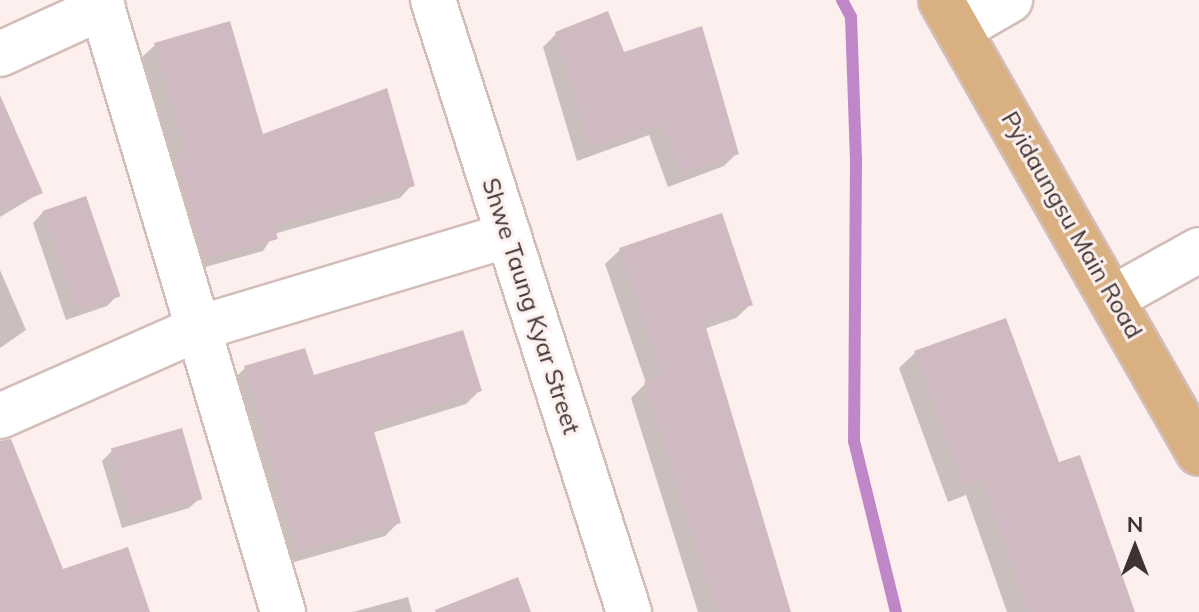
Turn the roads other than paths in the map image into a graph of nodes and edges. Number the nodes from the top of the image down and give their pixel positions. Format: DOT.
graph roads {
  1 [pos="433,0"];
  2 [pos="1010,0"];
  3 [pos="101,4"];
  4 [pos="950,15"];
  5 [pos="0,54"];
  6 [pos="508,235"];
  7 [pos="1199,250"];
  8 [pos="1115,297"];
  9 [pos="202,327"];
  10 [pos="0,416"];
  11 [pos="1199,453"];
  12 [pos="283,612"];
  13 [pos="629,612"];
  1 -- 6 [label="street, Shwe Taung Kyar Street"];
  2 -- 4 [label="street"];
  3 -- 5 [label="street"];
  3 -- 9 [label="street"];
  4 -- 8 [label="main road, Pyidaungsu Main Road"];
  6 -- 9 [label="street"];
  6 -- 13 [label="street, Shwe Taung Kyar Street"];
  7 -- 8 [label="street"];
  8 -- 11 [label="main road, Pyidaungsu Main Road"];
  9 -- 10 [label="street"];
  9 -- 12 [label="street"];
}
